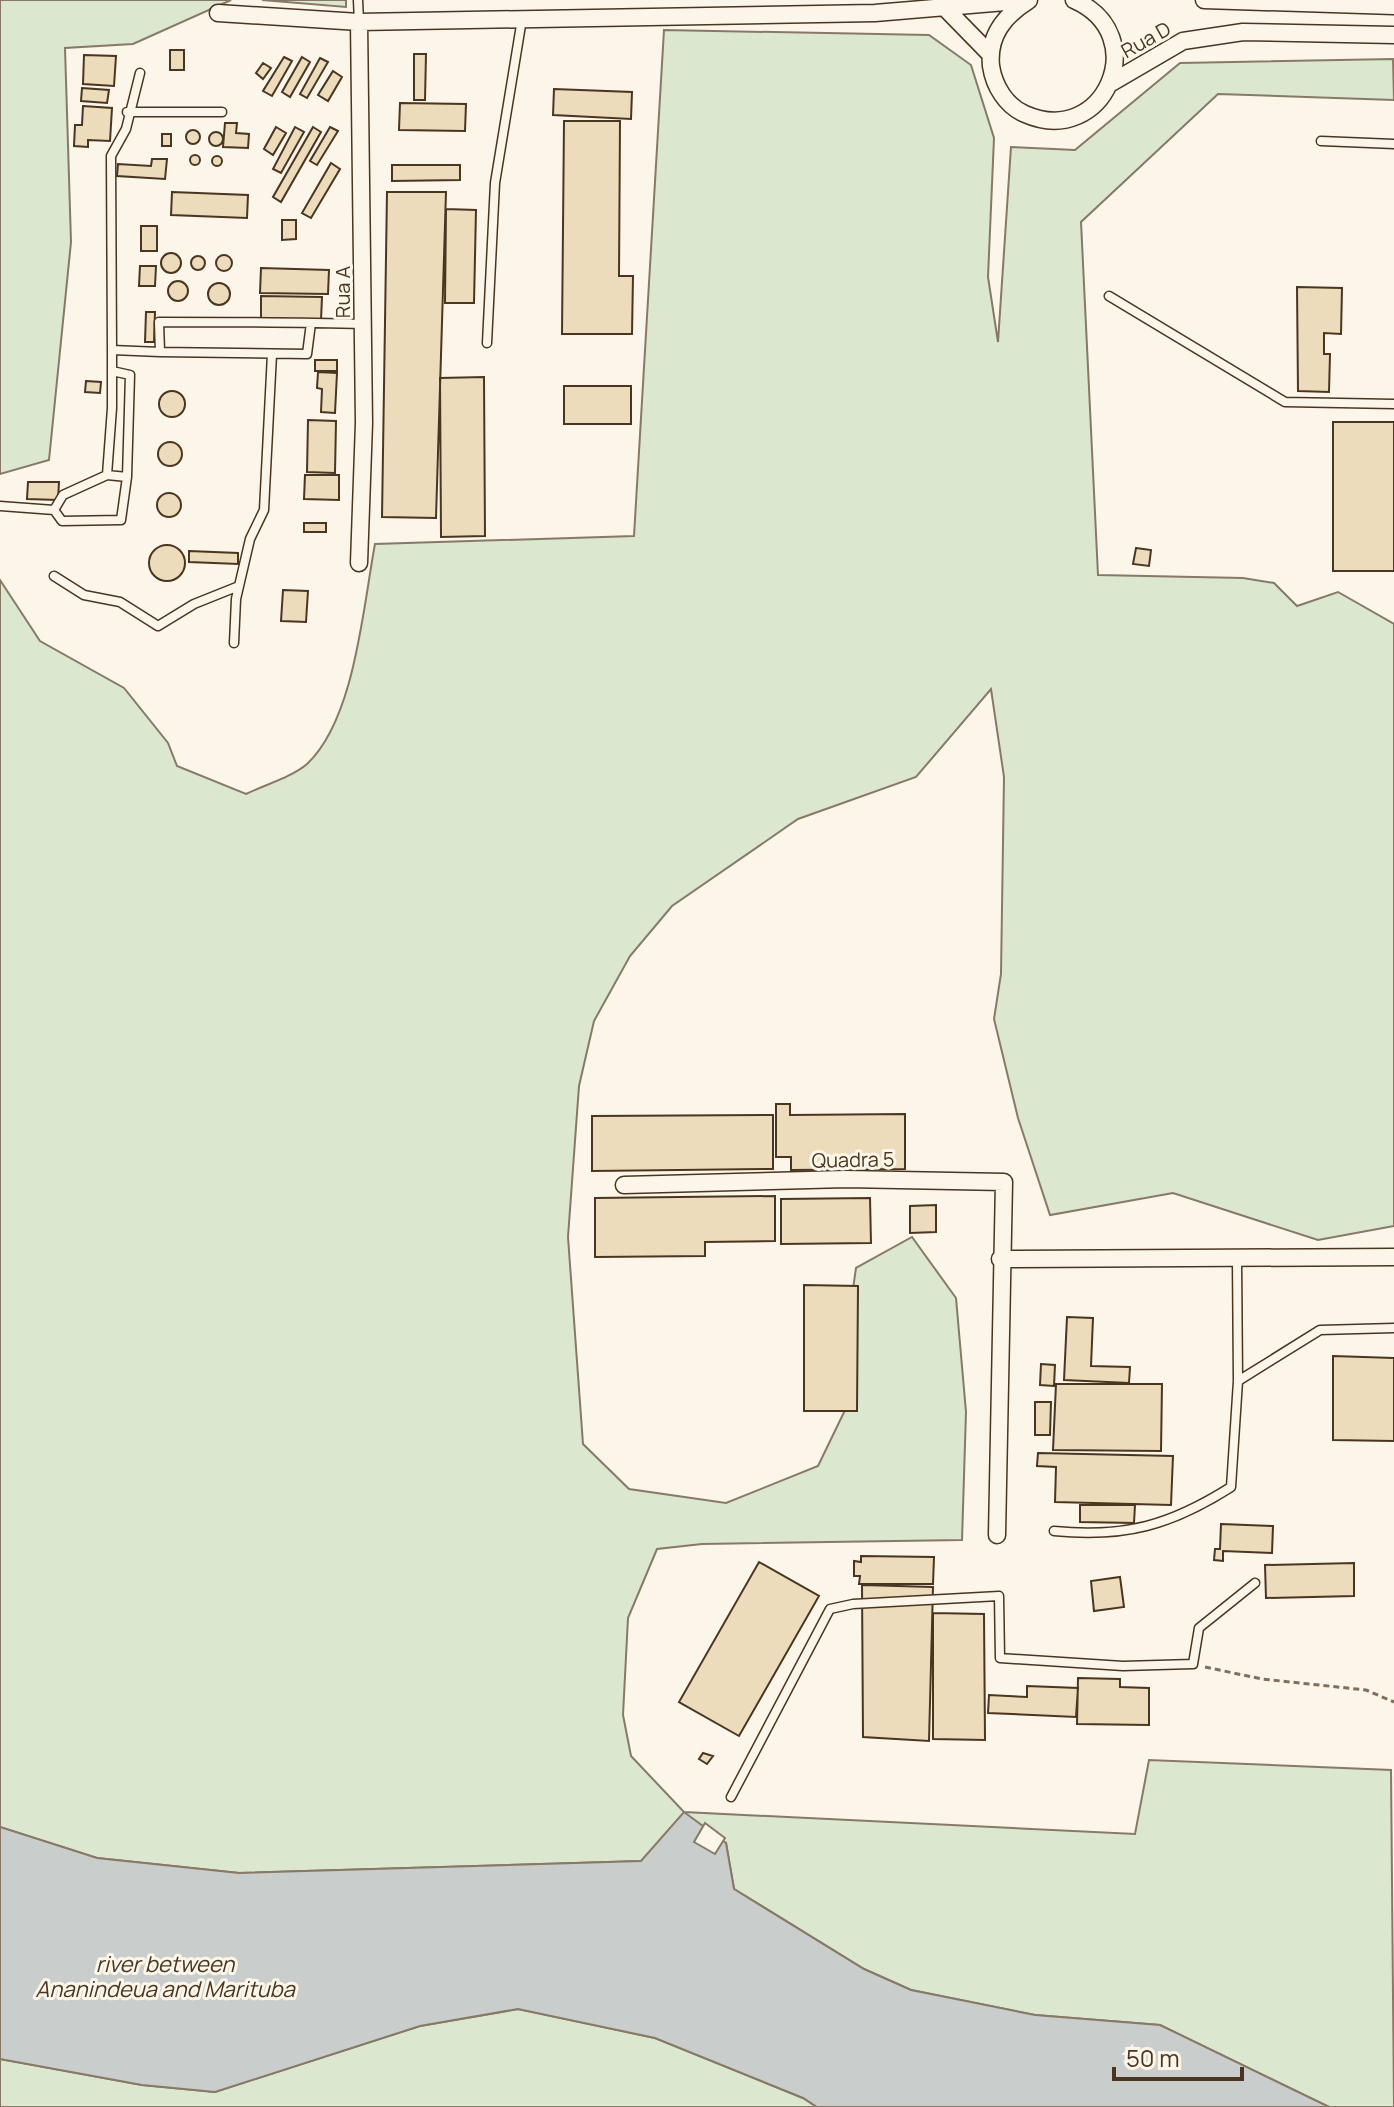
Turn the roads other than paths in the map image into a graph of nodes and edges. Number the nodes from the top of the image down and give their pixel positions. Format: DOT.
graph roads {
  1 [pos="358,0"];
  2 [pos="1030,0"];
  3 [pos="1074,0"];
  4 [pos="1204,0"];
  5 [pos="875,6"];
  6 [pos="1394,6"];
  7 [pos="946,9"];
  8 [pos="218,13"];
  9 [pos="522,19"];
  10 [pos="359,22"];
  11 [pos="1394,35"];
  12 [pos="990,54"];
  13 [pos="140,73"];
  14 [pos="1111,83"];
  15 [pos="127,112"];
  16 [pos="222,112"];
  17 [pos="1321,141"];
  18 [pos="1394,144"];
  19 [pos="1109,296"];
  20 [pos="311,323"];
  21 [pos="364,324"];
  22 [pos="487,343"];
  23 [pos="112,350"];
  24 [pos="160,352"];
  25 [pos="272,354"];
  26 [pos="112,371"];
  27 [pos="1394,404"];
  28 [pos="107,475"];
  29 [pos="127,477"];
  30 [pos="0,506"];
  31 [pos="54,510"];
  32 [pos="359,563"];
  33 [pos="54,576"];
  34 [pos="239,586"];
  35 [pos="234,643"];
  36 [pos="624,1185"];
  37 [pos="1394,1257"];
  38 [pos="1000,1259"];
  39 [pos="1237,1259"];
  40 [pos="1394,1328"];
  41 [pos="1238,1381"];
  42 [pos="1054,1531"];
  43 [pos="997,1535"];
  44 [pos="1255,1583"];
  45 [pos="731,1797"];
  1 -- 10 [label="lane"];
  2 -- 7 [label="street"];
  2 -- 12 [label="street"];
  3 -- 14 [label="street"];
  4 -- 6 [label="street"];
  5 -- 7 [label="street"];
  5 -- 9 [label="street"];
  7 -- 12 [label="street"];
  8 -- 10 [label="street"];
  9 -- 10 [label="street"];
  9 -- 22 [label="lane"];
  10 -- 21 [label="street, Rua A"];
  11 -- 14 [label="street, Rua D"];
  12 -- 14 [label="street, Rua D"];
  13 -- 15 [label="lane"];
  15 -- 16 [label="lane"];
  15 -- 23 [label="lane"];
  17 -- 18 [label="lane"];
  19 -- 27 [label="lane"];
  20 -- 21 [label="lane"];
  20 -- 24 [label="lane"];
  20 -- 25 [label="lane"];
  21 -- 32 [label="street, Rua A"];
  23 -- 24 [label="lane"];
  23 -- 26 [label="lane"];
  24 -- 25 [label="lane"];
  25 -- 34 [label="lane"];
  26 -- 28 [label="lane"];
  26 -- 29 [label="lane"];
  28 -- 29 [label="lane"];
  28 -- 31 [label="lane"];
  29 -- 31 [label="lane"];
  30 -- 31 [label="lane"];
  33 -- 34 [label="lane"];
  34 -- 35 [label="lane"];
  36 -- 38 [label="street, Quadra 5"];
  37 -- 39 [label="street"];
  38 -- 39 [label="street"];
  38 -- 43 [label="street, Quadra 5"];
  39 -- 41 [label="lane"];
  40 -- 41 [label="lane"];
  41 -- 42 [label="lane"];
  44 -- 45 [label="lane"];
}
